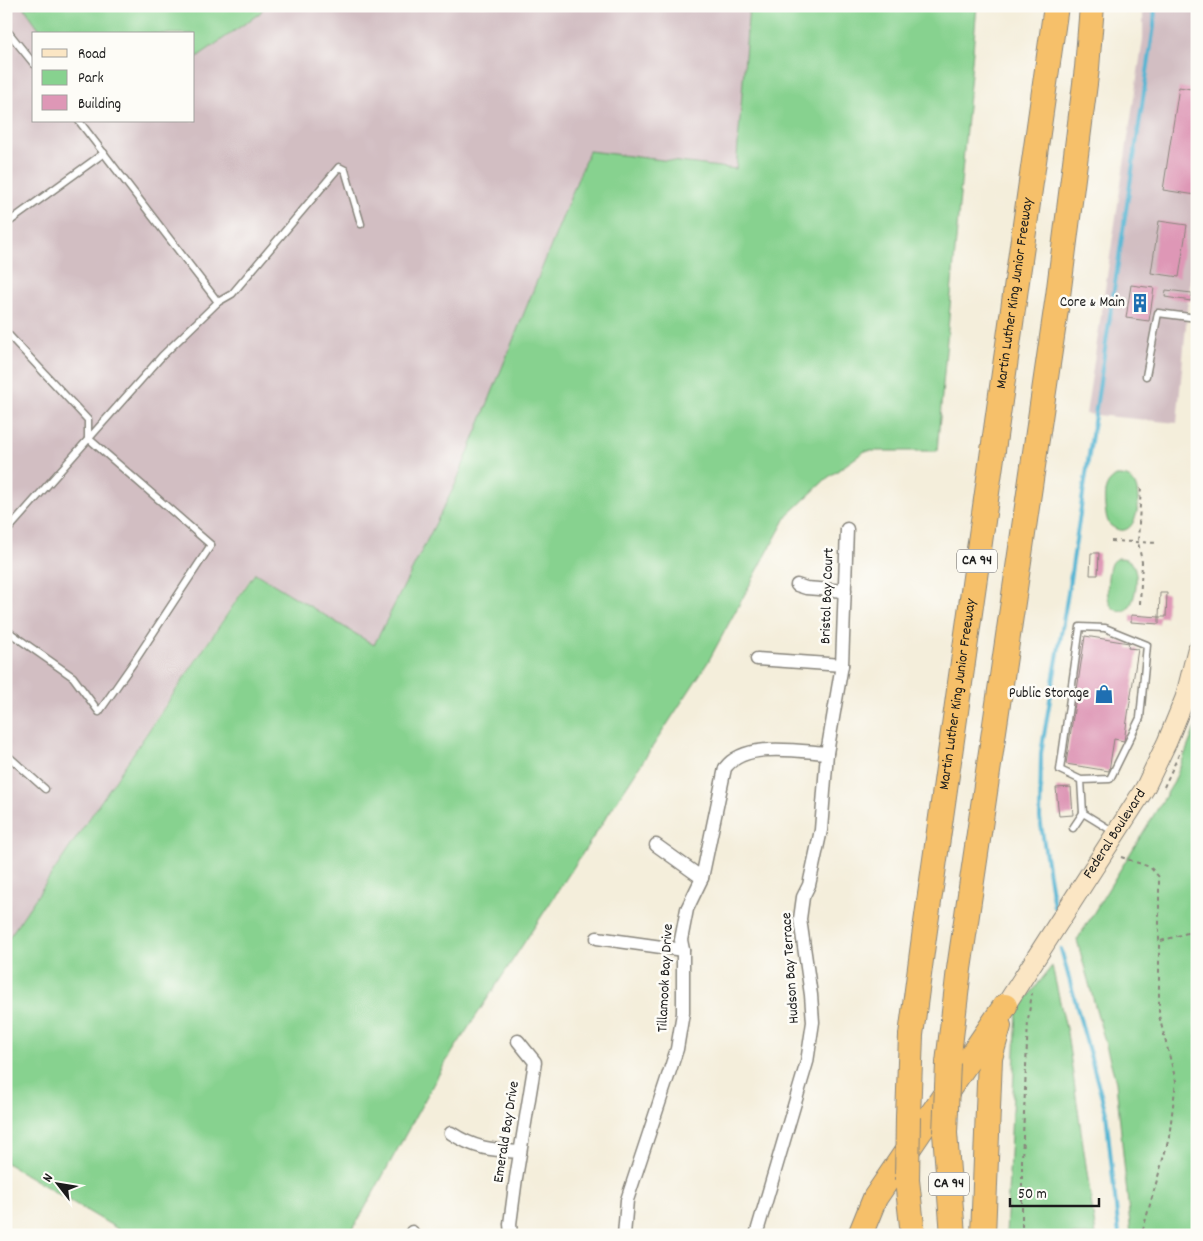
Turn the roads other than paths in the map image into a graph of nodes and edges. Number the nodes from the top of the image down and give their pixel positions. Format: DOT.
graph roads {
  1 [pos="1056,6"];
  2 [pos="1092,6"];
  3 [pos="6,35"];
  4 [pos="32,62"];
  5 [pos="80,122"];
  6 [pos="104,153"];
  7 [pos="6,224"];
  8 [pos="361,224"];
  9 [pos="218,302"];
  10 [pos="1197,318"];
  11 [pos="6,332"];
  12 [pos="1146,376"];
  13 [pos="88,438"];
  14 [pos="847,530"];
  15 [pos="6,532"];
  16 [pos="797,585"];
  17 [pos="845,591"];
  18 [pos="6,630"];
  19 [pos="1197,650"];
  20 [pos="757,659"];
  21 [pos="842,664"];
  22 [pos="1194,674"];
  23 [pos="827,753"];
  24 [pos="6,754"];
  25 [pos="1081,780"];
  26 [pos="45,789"];
  27 [pos="1083,812"];
  28 [pos="1072,828"];
  29 [pos="1116,833"];
  30 [pos="656,845"];
  31 [pos="702,878"];
  32 [pos="597,938"];
  33 [pos="683,950"];
  34 [pos="1005,1006"];
  35 [pos="518,1041"];
  36 [pos="451,1133"];
  37 [pos="520,1152"];
  38 [pos="511,1235"];
  39 [pos="624,1235"];
  40 [pos="756,1235"];
  41 [pos="860,1235"];
  42 [pos="913,1235"];
  43 [pos="953,1235"];
  44 [pos="983,1235"];
  1 -- 42 [label="highway, Martin Luther King Junior Freeway / CA 94, bridge"];
  2 -- 43 [label="highway, CA 94, bridge"];
  3 -- 4 [label="lane"];
  5 -- 6 [label="lane"];
  6 -- 7 [label="lane"];
  6 -- 9 [label="lane"];
  8 -- 9 [label="lane"];
  9 -- 13 [label="lane"];
  10 -- 12 [label="lane"];
  11 -- 13 [label="lane"];
  13 -- 15 [label="lane"];
  13 -- 18 [label="lane"];
  14 -- 17 [label="street, Bristol Bay Court"];
  16 -- 17 [label="street"];
  17 -- 21 [label="street, Bristol Bay Court"];
  19 -- 22 [label="main road, Federal Boulevard"];
  20 -- 21 [label="street"];
  21 -- 23 [label="street, Hudson Bay Terrace"];
  22 -- 29 [label="main road, Federal Boulevard"];
  23 -- 31 [label="street, Tillamook Bay Drive"];
  23 -- 40 [label="street, Hudson Bay Terrace"];
  24 -- 26 [label="lane"];
  25 -- 25 [label="lane"];
  25 -- 27 [label="lane"];
  27 -- 28 [label="lane"];
  27 -- 29 [label="lane"];
  29 -- 34 [label="main road, Federal Boulevard"];
  30 -- 31 [label="street"];
  31 -- 33 [label="street, Tillamook Bay Drive"];
  32 -- 33 [label="street"];
  33 -- 39 [label="street, Tillamook Bay Drive"];
  34 -- 41 [label="highway"];
  34 -- 44 [label="highway"];
  35 -- 37 [label="street, Emerald Bay Drive"];
  36 -- 37 [label="street"];
  37 -- 38 [label="street, Emerald Bay Drive"];
}
